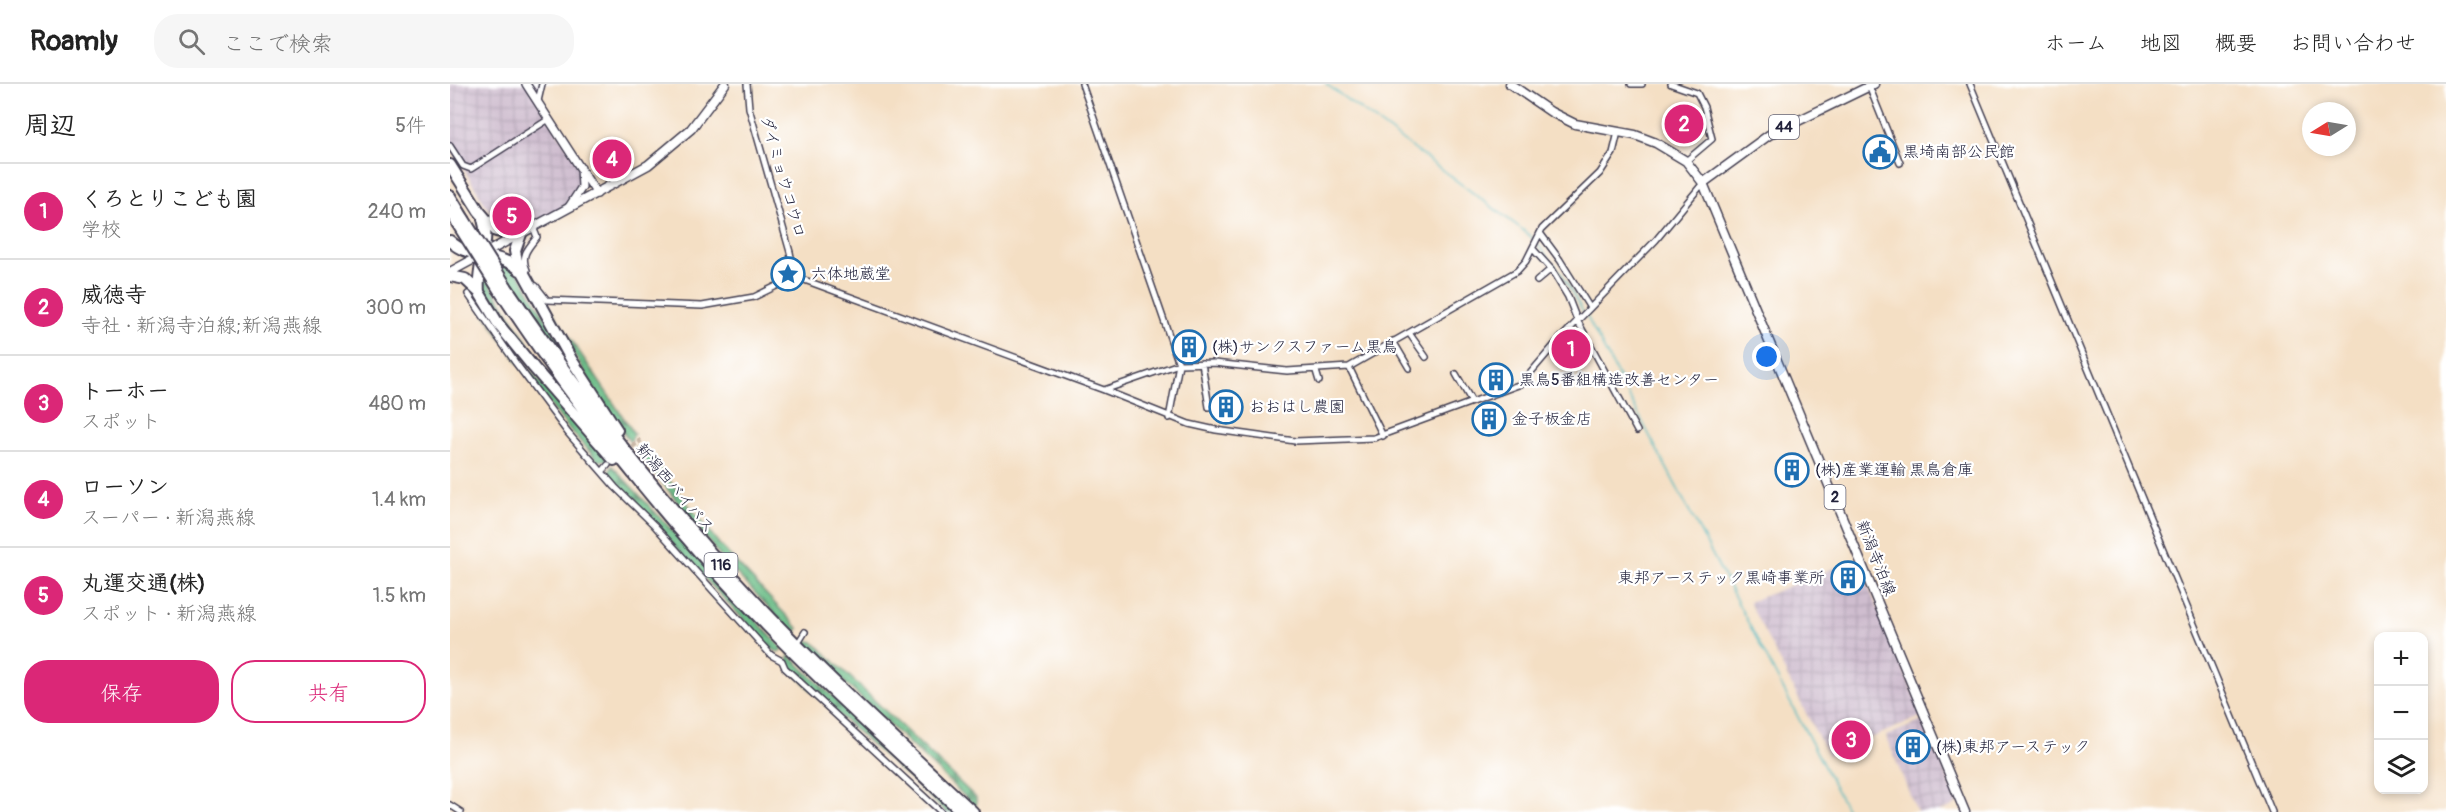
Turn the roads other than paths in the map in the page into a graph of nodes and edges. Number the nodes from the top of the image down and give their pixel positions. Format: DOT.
graph roads {
  1 [pos="526,84"];
  2 [pos="542,84"];
  3 [pos="725,84"];
  4 [pos="747,84"];
  5 [pos="1082,84"];
  6 [pos="1510,84"];
  7 [pos="1630,84"];
  8 [pos="1642,84"];
  9 [pos="1671,84"];
  10 [pos="1970,84"];
  11 [pos="1871,85"];
  12 [pos="538,101"];
  13 [pos="549,119"];
  14 [pos="1618,132"];
  15 [pos="450,146"];
  16 [pos="1686,161"];
  17 [pos="1900,163"];
  18 [pos="450,165"];
  19 [pos="581,168"];
  20 [pos="1703,183"];
  21 [pos="597,194"];
  22 [pos="450,196"];
  23 [pos="568,209"];
  24 [pos="479,211"];
  25 [pos="450,212"];
  26 [pos="460,221"];
  27 [pos="533,227"];
  28 [pos="519,235"];
  29 [pos="1539,235"];
  30 [pos="450,241"];
  31 [pos="1534,247"];
  32 [pos="482,255"];
  33 [pos="1551,269"];
  34 [pos="522,273"];
  35 [pos="450,274"];
  36 [pos="795,277"];
  37 [pos="1537,281"];
  38 [pos="473,293"];
  39 [pos="1589,309"];
  40 [pos="1579,319"];
  41 [pos="1409,333"];
  42 [pos="1393,341"];
  43 [pos="1426,357"];
  44 [pos="1202,363"];
  45 [pos="1179,364"];
  46 [pos="1349,368"];
  47 [pos="1409,368"];
  48 [pos="1316,371"];
  49 [pos="1456,374"];
  50 [pos="1319,381"];
  51 [pos="1104,390"];
  52 [pos="1472,402"];
  53 [pos="1209,407"];
  54 [pos="1169,418"];
  55 [pos="1637,431"];
  56 [pos="1383,436"];
  57 [pos="608,465"];
  58 [pos="602,472"];
  59 [pos="671,514"];
  60 [pos="806,632"];
  61 [pos="800,640"];
  62 [pos="787,655"];
  63 [pos="782,662"];
  64 [pos="450,805"];
  65 [pos="461,812"];
  66 [pos="941,812"];
  67 [pos="962,812"];
  68 [pos="973,812"];
  69 [pos="1965,812"];
  70 [pos="2272,812"];
  1 -- 12 [label="street"];
  2 -- 12 [label="street"];
  3 -- 21 [label="main road"];
  4 -- 36 [label="street, ダイミョウコウロ"];
  5 -- 45 [label="street"];
  6 -- 14 [label="main road, 2"];
  7 -- 8 [label="street"];
  9 -- 16 [label="street"];
  10 -- 70 [label="street"];
  11 -- 17 [label="street"];
  11 -- 20 [label="main road, 44"];
  12 -- 13 [label="street"];
  13 -- 15 [label="street"];
  13 -- 19 [label="street"];
  14 -- 16 [label="main road, 2"];
  14 -- 29 [label="street"];
  16 -- 20 [label="main road, 2"];
  18 -- 24 [label="highway"];
  19 -- 21 [label="street"];
  19 -- 23 [label="street"];
  20 -- 39 [label="street"];
  20 -- 69 [label="main road, 新潟寺泊線 / 2"];
  21 -- 23 [label="main road"];
  22 -- 26 [label="highway, 新潟西バイパス / 116"];
  23 -- 27 [label="main road"];
  24 -- 28 [label="highway"];
  24 -- 32 [label="highway"];
  25 -- 26 [label="highway, 新潟西バイパス / 116"];
  26 -- 59 [label="highway, 新潟西バイパス / 116, bridge"];
  27 -- 28 [label="main road"];
  27 -- 36 [label="street"];
  28 -- 32 [label="main road"];
  28 -- 34 [label="highway"];
  29 -- 31 [label="street"];
  29 -- 39 [label="street"];
  30 -- 32 [label="highway"];
  31 -- 33 [label="street"];
  31 -- 41 [label="street"];
  32 -- 34 [label="highway"];
  32 -- 35 [label="main road"];
  32 -- 38 [label="highway"];
  33 -- 37 [label="street"];
  33 -- 40 [label="street"];
  34 -- 59 [label="highway"];
  35 -- 38 [label="highway"];
  36 -- 51 [label="street"];
  38 -- 58 [label="street"];
  38 -- 59 [label="highway"];
  39 -- 40 [label="street"];
  40 -- 52 [label="street"];
  40 -- 55 [label="street"];
  41 -- 42 [label="street"];
  41 -- 43 [label="street"];
  42 -- 46 [label="street"];
  42 -- 47 [label="street"];
  44 -- 45 [label="street"];
  44 -- 48 [label="street"];
  44 -- 53 [label="street"];
  45 -- 51 [label="street"];
  45 -- 54 [label="street"];
  46 -- 48 [label="street"];
  46 -- 56 [label="street"];
  48 -- 50 [label="street"];
  49 -- 52 [label="street"];
  51 -- 54 [label="street"];
  52 -- 56 [label="street"];
  54 -- 56 [label="street"];
  57 -- 58 [label="street"];
  58 -- 63 [label="street"];
  59 -- 67 [label="highway, 新潟西バイパス / 116"];
  59 -- 68 [label="highway, 新潟西バイパス / 116"];
  60 -- 61 [label="street"];
  62 -- 63 [label="street"];
  63 -- 66 [label="street"];
  64 -- 65 [label="street"];
}
